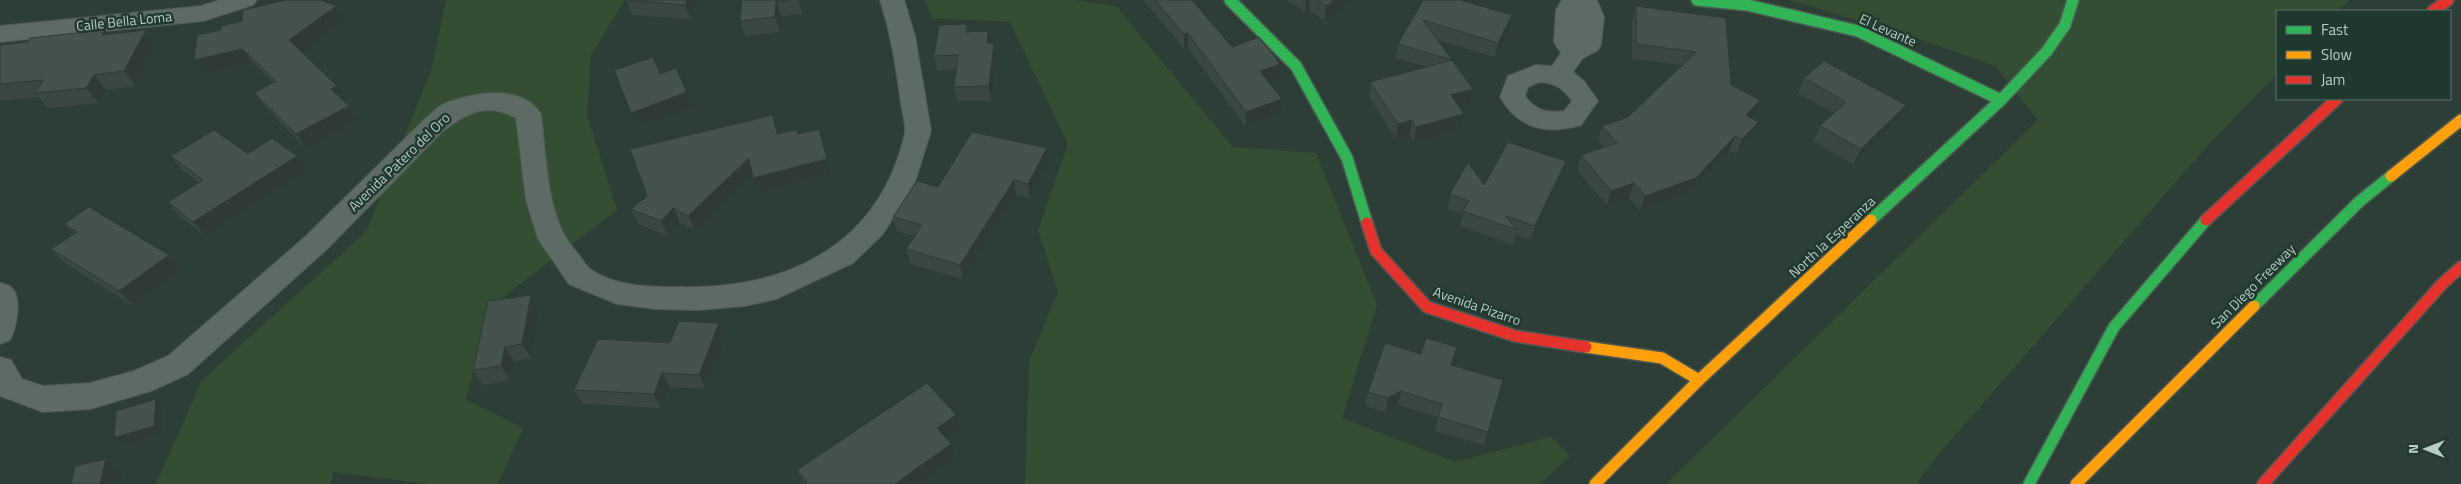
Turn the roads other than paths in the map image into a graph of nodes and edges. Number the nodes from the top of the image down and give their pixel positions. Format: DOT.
graph roads {
  1 [pos="245,0"];
  2 [pos="892,0"];
  3 [pos="1230,0"];
  4 [pos="1574,0"];
  5 [pos="1585,0"];
  6 [pos="1697,0"];
  7 [pos="2073,0"];
  8 [pos="2448,0"];
  9 [pos="2434,10"];
  10 [pos="0,34"];
  11 [pos="1574,53"];
  12 [pos="1559,75"];
  13 [pos="2002,100"];
  14 [pos="2336,100"];
  15 [pos="2461,120"];
  16 [pos="2461,267"];
  17 [pos="0,294"];
  18 [pos="0,332"];
  19 [pos="0,369"];
  20 [pos="1699,380"];
  21 [pos="1596,484"];
  22 [pos="2029,484"];
  23 [pos="2076,484"];
  24 [pos="2263,484"];
  1 -- 10 [label="street, Calle Bella Loma"];
  2 -- 19 [label="street, Avenida Patero del Oro"];
  3 -- 20 [label="main road, Avenida Pizarro"];
  4 -- 11 [label="street"];
  5 -- 11 [label="street"];
  6 -- 13 [label="main road, El Levante"];
  7 -- 13 [label="main road, North la Esperanza"];
  8 -- 9 [label="main road"];
  11 -- 12 [label="street"];
  13 -- 20 [label="main road, North la Esperanza"];
  14 -- 22 [label="main road"];
  15 -- 23 [label="main road, San Diego Freeway"];
  16 -- 24 [label="main road"];
  17 -- 18 [label="street"];
  20 -- 21 [label="main road, North la Esperanza"];
}
